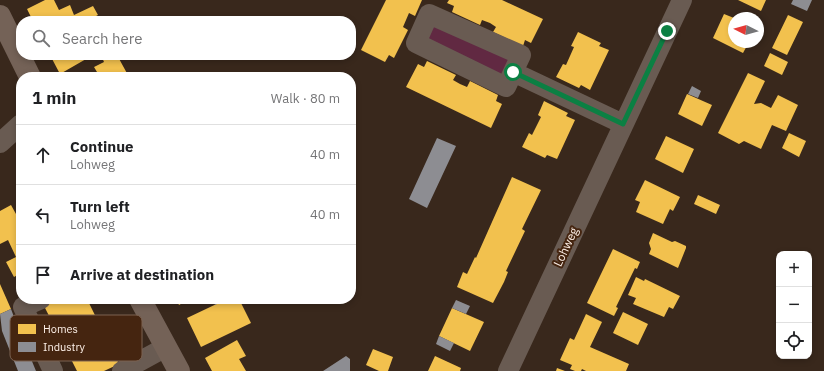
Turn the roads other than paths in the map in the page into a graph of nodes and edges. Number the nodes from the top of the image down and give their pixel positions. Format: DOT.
graph roads {
  1 [pos="682,0"];
  2 [pos="0,16"];
  3 [pos="16,49"];
  4 [pos="22,60"];
  5 [pos="28,72"];
  6 [pos="513,72"];
  7 [pos="623,124"];
  8 [pos="16,129"];
  9 [pos="0,143"];
  10 [pos="30,304"];
  11 [pos="143,304"];
  12 [pos="28,315"];
  13 [pos="166,347"];
  14 [pos="142,360"];
  15 [pos="48,361"];
  16 [pos="140,361"];
  17 [pos="53,371"];
  18 [pos="122,371"];
  19 [pos="179,371"];
  20 [pos="508,371"];
  1 -- 7 [label="street, Lohweg"];
  2 -- 3 [label="main road"];
  4 -- 5 [label="main road"];
  6 -- 6 [label="street"];
  6 -- 7 [label="street"];
  7 -- 20 [label="street, Lohweg"];
  8 -- 9 [label="street"];
  10 -- 12 [label="street"];
  11 -- 13 [label="main road"];
  13 -- 14 [label="street"];
  13 -- 19 [label="main road"];
  15 -- 17 [label="street"];
  16 -- 18 [label="street"];
}
